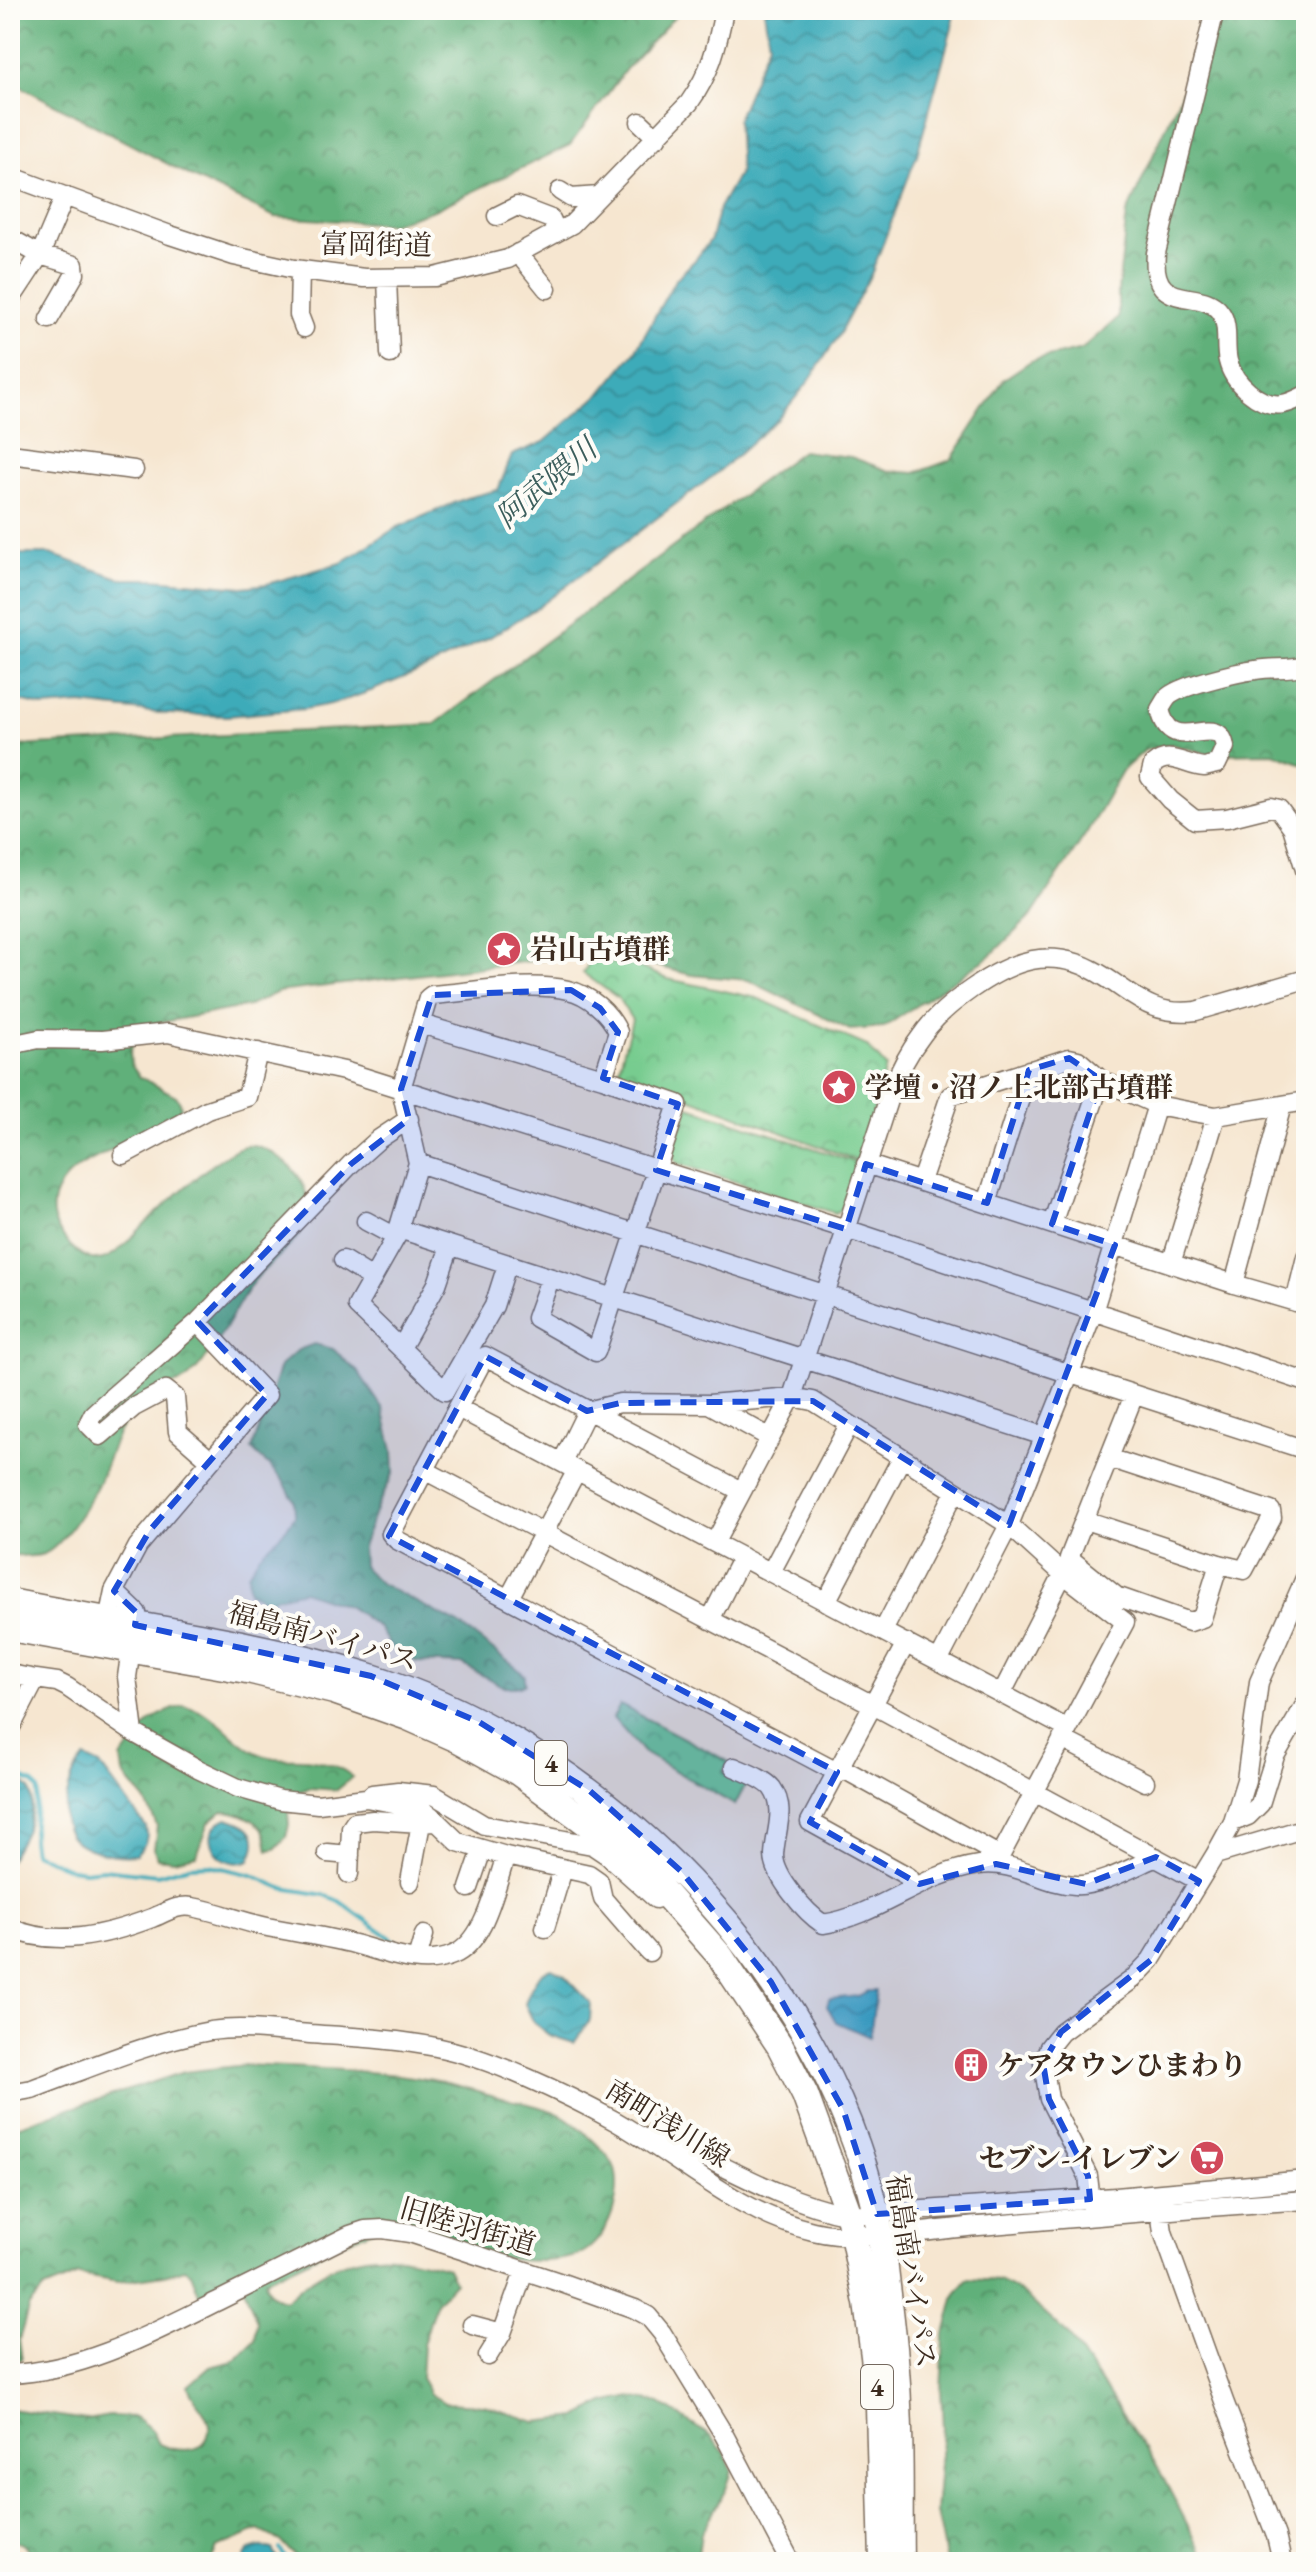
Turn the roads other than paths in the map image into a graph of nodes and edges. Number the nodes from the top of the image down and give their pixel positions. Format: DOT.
graph roads {
  1 [pos="724,10"];
  2 [pos="1215,10"];
  3 [pos="640,122"];
  4 [pos="657,138"];
  5 [pos="10,176"];
  6 [pos="560,191"];
  7 [pos="65,196"];
  8 [pos="599,196"];
  9 [pos="497,216"];
  10 [pos="557,232"];
  11 [pos="10,238"];
  12 [pos="518,253"];
  13 [pos="40,255"];
  14 [pos="300,270"];
  15 [pos="387,278"];
  16 [pos="547,289"];
  17 [pos="11,299"];
  18 [pos="49,319"];
  19 [pos="304,328"];
  20 [pos="390,354"];
  21 [pos="1306,395"];
  22 [pos="10,454"];
  23 [pos="134,470"];
  24 [pos="1306,665"];
  25 [pos="1306,873"];
  26 [pos="1306,979"];
  27 [pos="421,1024"];
  28 [pos="10,1045"];
  29 [pos="258,1052"];
  30 [pos="1029,1070"];
  31 [pos="603,1078"];
  32 [pos="1101,1080"];
  33 [pos="401,1089"];
  34 [pos="1306,1101"];
  35 [pos="1157,1105"];
  36 [pos="1282,1105"];
  37 [pos="1216,1116"];
  38 [pos="409,1119"];
  39 [pos="123,1155"];
  40 [pos="418,1163"];
  41 [pos="866,1164"];
  42 [pos="656,1170"];
  43 [pos="921,1181"];
  44 [pos="987,1203"];
  45 [pos="366,1221"];
  46 [pos="1052,1224"];
  47 [pos="846,1229"];
  48 [pos="398,1233"];
  49 [pos="636,1234"];
  50 [pos="1115,1245"];
  51 [pos="450,1246"];
  52 [pos="1306,1257"];
  53 [pos="343,1260"];
  54 [pos="1171,1264"];
  55 [pos="507,1265"];
  56 [pos="372,1278"];
  57 [pos="550,1279"];
  58 [pos="1234,1284"];
  59 [pos="826,1295"];
  60 [pos="614,1299"];
  61 [pos="1301,1303"];
  62 [pos="1093,1312"];
  63 [pos="198,1322"];
  64 [pos="401,1348"];
  65 [pos="804,1360"];
  66 [pos="1070,1373"];
  67 [pos="1306,1382"];
  68 [pos="1134,1395"];
  69 [pos="792,1397"];
  70 [pos="709,1404"];
  71 [pos="458,1408"];
  72 [pos="587,1411"];
  73 [pos="849,1425"];
  74 [pos="1044,1436"];
  75 [pos="769,1437"];
  76 [pos="1306,1450"];
  77 [pos="1109,1458"];
  78 [pos="901,1459"];
  79 [pos="210,1460"];
  80 [pos="569,1466"];
  81 [pos="424,1470"];
  82 [pos="741,1491"];
  83 [pos="955,1492"];
  84 [pos="1085,1520"];
  85 [pos="1009,1525"];
  86 [pos="544,1533"];
  87 [pos="715,1542"];
  88 [pos="742,1557"];
  89 [pos="1219,1564"];
  90 [pos="771,1572"];
  91 [pos="1063,1574"];
  92 [pos="1306,1576"];
  93 [pos="114,1591"];
  94 [pos="509,1598"];
  95 [pos="10,1602"];
  96 [pos="826,1602"];
  97 [pos="108,1620"];
  98 [pos="710,1620"];
  99 [pos="10,1628"];
  100 [pos="883,1631"];
  101 [pos="133,1637"];
  102 [pos="906,1643"];
  103 [pos="939,1660"];
  104 [pos="10,1674"];
  105 [pos="36,1679"];
  106 [pos="1002,1693"];
  107 [pos="1306,1703"];
  108 [pos="873,1705"];
  109 [pos="10,1729"];
  110 [pos="134,1733"];
  111 [pos="1065,1734"];
  112 [pos="734,1767"];
  113 [pos="838,1770"];
  114 [pos="1145,1782"];
  115 [pos="1035,1793"];
  116 [pos="366,1798"];
  117 [pos="428,1822"];
  118 [pos="1233,1822"];
  119 [pos="1306,1828"];
  120 [pos="482,1850"];
  121 [pos="327,1853"];
  122 [pos="1215,1855"];
  123 [pos="506,1856"];
  124 [pos="1156,1857"];
  125 [pos="998,1860"];
  126 [pos="563,1869"];
  127 [pos="1199,1881"];
  128 [pos="410,1882"];
  129 [pos="913,1886"];
  130 [pos="469,1888"];
  131 [pos="10,1928"];
  132 [pos="545,1928"];
  133 [pos="424,1935"];
  134 [pos="712,1947"];
  135 [pos="649,1952"];
  136 [pos="417,1959"];
  137 [pos="10,2093"];
  138 [pos="582,2102"];
  139 [pos="1306,2180"];
  140 [pos="1306,2200"];
  141 [pos="1092,2208"];
  142 [pos="1160,2210"];
  143 [pos="878,2224"];
  144 [pos="851,2225"];
  145 [pos="524,2272"];
  146 [pos="472,2325"];
  147 [pos="502,2333"];
  148 [pos="488,2356"];
  149 [pos="10,2374"];
  150 [pos="791,2562"];
  151 [pos="883,2562"];
  152 [pos="900,2562"];
  153 [pos="1282,2562"];
  1 -- 4 [label="street, 富岡街道"];
  2 -- 21 [label="street"];
  3 -- 4 [label="street"];
  4 -- 8 [label="street, 富岡街道"];
  5 -- 7 [label="street, 富岡街道"];
  6 -- 8 [label="street"];
  7 -- 13 [label="street"];
  7 -- 14 [label="street, 富岡街道"];
  8 -- 10 [label="street, 富岡街道"];
  9 -- 10 [label="street"];
  10 -- 12 [label="street, 富岡街道"];
  11 -- 13 [label="street"];
  12 -- 15 [label="street, 富岡街道"];
  12 -- 16 [label="street"];
  13 -- 17 [label="street"];
  13 -- 18 [label="street"];
  14 -- 15 [label="street, 富岡街道"];
  14 -- 19 [label="street"];
  15 -- 20 [label="street"];
  22 -- 23 [label="street"];
  24 -- 25 [label="street"];
  26 -- 41 [label="street"];
  27 -- 31 [label="street"];
  27 -- 31 [label="street"];
  27 -- 33 [label="street"];
  28 -- 29 [label="street"];
  29 -- 33 [label="street"];
  29 -- 39 [label="street"];
  30 -- 32 [label="street"];
  30 -- 43 [label="street"];
  30 -- 44 [label="street"];
  31 -- 42 [label="street"];
  32 -- 35 [label="street"];
  32 -- 46 [label="street"];
  33 -- 38 [label="street"];
  33 -- 42 [label="street"];
  34 -- 36 [label="street"];
  35 -- 37 [label="street"];
  35 -- 50 [label="street"];
  36 -- 37 [label="street"];
  36 -- 58 [label="street"];
  37 -- 54 [label="street"];
  38 -- 40 [label="street"];
  38 -- 63 [label="street"];
  40 -- 48 [label="street"];
  40 -- 49 [label="street"];
  41 -- 43 [label="street"];
  41 -- 47 [label="street"];
  42 -- 47 [label="street"];
  42 -- 49 [label="street"];
  43 -- 44 [label="street"];
  44 -- 46 [label="street"];
  45 -- 48 [label="street"];
  46 -- 50 [label="street"];
  47 -- 59 [label="street"];
  47 -- 62 [label="street"];
  48 -- 51 [label="street"];
  48 -- 56 [label="street"];
  49 -- 59 [label="street"];
  49 -- 60 [label="street"];
  50 -- 54 [label="street"];
  50 -- 62 [label="street"];
  51 -- 55 [label="street"];
  51 -- 64 [label="street"];
  52 -- 61 [label="street"];
  53 -- 56 [label="street"];
  54 -- 58 [label="street"];
  55 -- 57 [label="street"];
  55 -- 64 [label="street"];
  56 -- 64 [label="street"];
  57 -- 60 [label="street"];
  57 -- 60 [label="street"];
  58 -- 61 [label="street"];
  59 -- 65 [label="street"];
  59 -- 66 [label="street"];
  60 -- 65 [label="street"];
  62 -- 66 [label="street"];
  62 -- 67 [label="street"];
  63 -- 79 [label="street"];
  63 -- 79 [label="street"];
  65 -- 69 [label="street"];
  65 -- 74 [label="street"];
  66 -- 68 [label="street"];
  66 -- 74 [label="street"];
  68 -- 76 [label="street"];
  68 -- 77 [label="street"];
  69 -- 70 [label="street"];
  69 -- 73 [label="street"];
  69 -- 75 [label="street"];
  70 -- 72 [label="street"];
  70 -- 75 [label="street"];
  71 -- 72 [label="street"];
  71 -- 80 [label="street"];
  71 -- 81 [label="street"];
  72 -- 80 [label="street"];
  72 -- 82 [label="street"];
  73 -- 78 [label="street"];
  73 -- 90 [label="street"];
  74 -- 85 [label="street"];
  75 -- 82 [label="street"];
  77 -- 84 [label="street"];
  77 -- 89 [label="street"];
  78 -- 83 [label="street"];
  78 -- 96 [label="street"];
  79 -- 93 [label="street"];
  80 -- 86 [label="street"];
  80 -- 87 [label="street"];
  81 -- 86 [label="street"];
  81 -- 94 [label="street"];
  82 -- 87 [label="street"];
  83 -- 85 [label="street"];
  83 -- 100 [label="street"];
  84 -- 89 [label="street"];
  84 -- 89 [label="street"];
  85 -- 91 [label="street"];
  85 -- 103 [label="street"];
  86 -- 94 [label="street"];
  86 -- 98 [label="street"];
  87 -- 88 [label="street"];
  88 -- 90 [label="street"];
  88 -- 98 [label="street"];
  90 -- 96 [label="street"];
  91 -- 106 [label="street"];
  91 -- 111 [label="street"];
  92 -- 118 [label="street"];
  93 -- 97 [label="street"];
  93 -- 101 [label="street"];
  94 -- 113 [label="street"];
  95 -- 97 [label="highway, 福島南バイパス / 4"];
  96 -- 100 [label="street"];
  97 -- 101 [label="highway, 福島南バイパス / 4"];
  98 -- 108 [label="street"];
  99 -- 101 [label="highway, 福島南バイパス / 4"];
  100 -- 102 [label="street"];
  101 -- 110 [label="street"];
  101 -- 134 [label="highway, 福島南バイパス / 4"];
  101 -- 143 [label="highway, 福島南バイパス / 4"];
  102 -- 103 [label="street"];
  102 -- 108 [label="street"];
  103 -- 106 [label="street"];
  104 -- 105 [label="street"];
  105 -- 109 [label="street"];
  105 -- 110 [label="street"];
  106 -- 111 [label="street"];
  107 -- 118 [label="street"];
  108 -- 113 [label="street"];
  108 -- 115 [label="street"];
  110 -- 116 [label="street"];
  111 -- 114 [label="street"];
  111 -- 115 [label="street"];
  112 -- 129 [label="street"];
  113 -- 125 [label="street"];
  113 -- 129 [label="street"];
  115 -- 124 [label="street"];
  115 -- 125 [label="street"];
  116 -- 117 [label="street"];
  116 -- 134 [label="street"];
  117 -- 120 [label="street"];
  117 -- 121 [label="street"];
  117 -- 128 [label="street"];
  118 -- 122 [label="street"];
  119 -- 122 [label="street"];
  120 -- 123 [label="street"];
  120 -- 130 [label="street"];
  122 -- 127 [label="street"];
  123 -- 126 [label="street"];
  123 -- 136 [label="street"];
  124 -- 125 [label="street"];
  124 -- 127 [label="street"];
  125 -- 129 [label="street"];
  126 -- 132 [label="street"];
  126 -- 135 [label="street"];
  127 -- 141 [label="street"];
  131 -- 136 [label="street"];
  133 -- 136 [label="street"];
  134 -- 144 [label="highway, 福島南バイパス / 4"];
  137 -- 138 [label="street, 南町浅川線"];
  138 -- 144 [label="street"];
  138 -- 144 [label="street, 南町浅川線"];
  139 -- 141 [label="street"];
  140 -- 142 [label="street"];
  141 -- 142 [label="street"];
  141 -- 143 [label="street"];
  142 -- 153 [label="street"];
  143 -- 144 [label="street"];
  143 -- 152 [label="highway, 福島南バイパス / 4"];
  144 -- 151 [label="highway, 福島南バイパス / 4"];
  145 -- 147 [label="street"];
  145 -- 149 [label="street, 旧陸羽街道"];
  145 -- 150 [label="street, 旧陸羽街道"];
  146 -- 147 [label="street"];
  147 -- 148 [label="street"];
}
